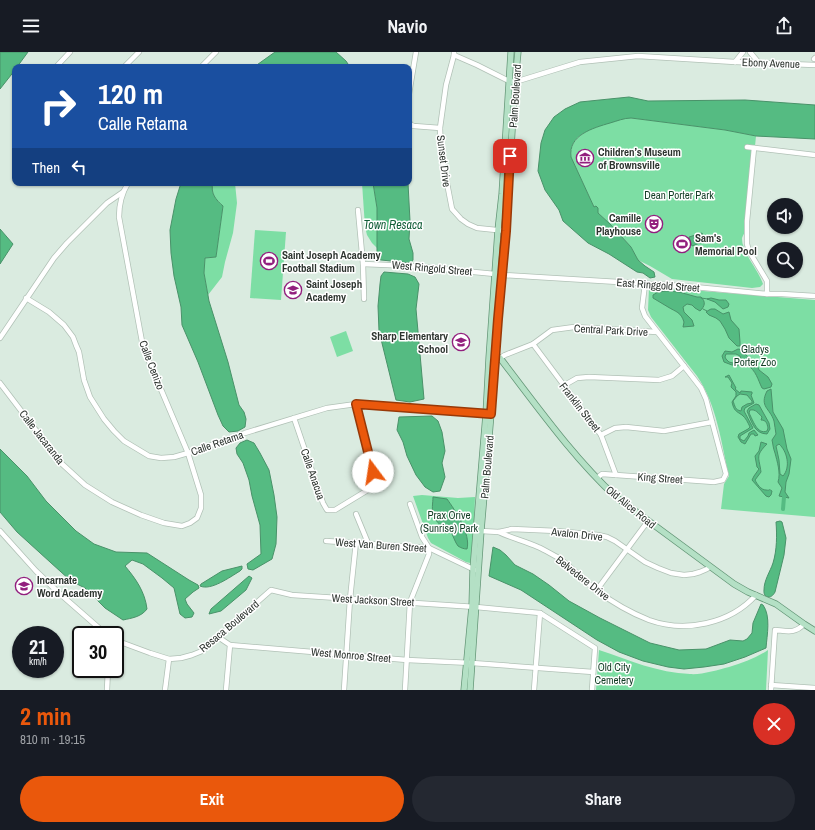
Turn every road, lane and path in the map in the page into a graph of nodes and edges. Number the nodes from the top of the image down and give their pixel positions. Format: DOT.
graph roads {
  1 [pos="70,52"];
  2 [pos="139,52"];
  3 [pos="216,52"];
  4 [pos="416,52"];
  5 [pos="511,52"];
  6 [pos="518,52"];
  7 [pos="743,52"];
  8 [pos="750,52"];
  9 [pos="454,54"];
  10 [pos="638,54"];
  11 [pos="735,62"];
  12 [pos="759,63"];
  13 [pos="59,64"];
  14 [pos="127,64"];
  15 [pos="204,64"];
  16 [pos="815,64"];
  17 [pos="412,76"];
  18 [pos="512,81"];
  19 [pos="412,125"];
  20 [pos="440,128"];
  21 [pos="747,147"];
  22 [pos="754,148"];
  23 [pos="815,155"];
  24 [pos="126,186"];
  25 [pos="123,192"];
  26 [pos="358,210"];
  27 [pos="498,230"];
  28 [pos="506,231"];
  29 [pos="363,264"];
  30 [pos="495,274"];
  31 [pos="502,275"];
  32 [pos="645,284"];
  33 [pos="766,294"];
  34 [pos="815,296"];
  35 [pos="26,298"];
  36 [pos="364,299"];
  37 [pos="657,332"];
  38 [pos="0,338"];
  39 [pos="533,344"];
  40 [pos="495,358"];
  41 [pos="684,366"];
  42 [pos="0,383"];
  43 [pos="563,386"];
  44 [pos="356,404"];
  45 [pos="489,414"];
  46 [pos="294,418"];
  47 [pos="712,422"];
  48 [pos="601,435"];
  49 [pos="188,453"];
  50 [pos="616,475"];
  51 [pos="597,478"];
  52 [pos="410,504"];
  53 [pos="356,514"];
  54 [pos="197,518"];
  55 [pos="648,521"];
  56 [pos="0,531"];
  57 [pos="481,531"];
  58 [pos="498,532"];
  59 [pos="326,541"];
  60 [pos="356,542"];
  61 [pos="368,543"];
  62 [pos="429,548"];
  63 [pos="627,550"];
  64 [pos="709,567"];
  65 [pos="476,570"];
  66 [pos="271,590"];
  67 [pos="596,590"];
  68 [pos="756,595"];
  69 [pos="350,599"];
  70 [pos="410,602"];
  71 [pos="474,606"];
  72 [pos="540,613"];
  73 [pos="804,624"];
  74 [pos="97,626"];
  75 [pos="815,631"];
  76 [pos="218,637"];
  77 [pos="124,643"];
  78 [pos="230,645"];
  79 [pos="346,655"];
  80 [pos="169,659"];
  81 [pos="407,660"];
  82 [pos="470,663"];
  83 [pos="536,668"];
  84 [pos="593,672"];
  85 [pos="108,678"];
  86 [pos="771,687"];
  87 [pos="815,688"];
  88 [pos="107,690"];
  89 [pos="165,690"];
  90 [pos="226,690"];
  91 [pos="344,690"];
  92 [pos="405,690"];
  93 [pos="464,690"];
  94 [pos="470,690"];
  95 [pos="534,690"];
  96 [pos="592,690"];
  1 -- 13 [label="street"];
  2 -- 14 [label="street"];
  3 -- 15 [label="street"];
  4 -- 17 [label="street"];
  5 -- 18 [label="main road, Palm Boulevard"];
  6 -- 18 [label="main road, Palm Boulevard"];
  7 -- 11 [label="street"];
  8 -- 12 [label="street"];
  9 -- 18 [label="street"];
  9 -- 20 [label="street, Sunset Drive"];
  10 -- 11 [label="street, Ebony Avenue"];
  10 -- 18 [label="street, Ebony Avenue"];
  11 -- 12 [label="street, Ebony Avenue"];
  12 -- 16 [label="street, Ebony Avenue"];
  18 -- 27 [label="main road, Palm Boulevard"];
  18 -- 28 [label="main road, Palm Boulevard"];
  19 -- 20 [label="street"];
  20 -- 27 [label="street, Sunset Drive"];
  21 -- 22 [label="street"];
  22 -- 23 [label="street"];
  22 -- 33 [label="street"];
  24 -- 25 [label="street, Calle Cenizo"];
  25 -- 35 [label="street"];
  25 -- 49 [label="street, Calle Cenizo"];
  26 -- 29 [label="street"];
  27 -- 28 [label="street, Sunset Drive"];
  27 -- 30 [label="main road, Palm Boulevard"];
  28 -- 31 [label="main road, Palm Boulevard"];
  29 -- 30 [label="street, West Ringold Street"];
  29 -- 36 [label="street"];
  30 -- 31 [label="street, West Ringold Street"];
  30 -- 40 [label="main road, Palm Boulevard"];
  31 -- 32 [label="street, East Ringgold Street"];
  31 -- 40 [label="main road, Palm Boulevard"];
  32 -- 33 [label="street, East Ringgold Street"];
  32 -- 37 [label="street"];
  33 -- 34 [label="street, East Ringgold Street"];
  35 -- 38 [label="street"];
  35 -- 49 [label="street, Calle Retama"];
  37 -- 39 [label="street, Central Park Drive"];
  37 -- 41 [label="street"];
  39 -- 40 [label="street, Central Park Drive"];
  39 -- 43 [label="street, Franklin Street"];
  40 -- 45 [label="main road, Palm Boulevard"];
  40 -- 51 [label="main road, Old Alice Road"];
  41 -- 43 [label="street"];
  41 -- 47 [label="street"];
  42 -- 54 [label="street, Calle Jacaranda"];
  43 -- 48 [label="street, Franklin Street"];
  44 -- 45 [label="street, Calle Retama"];
  44 -- 46 [label="street, Calle Retama"];
  44 -- 46 [label="street, Calle Anacua"];
  45 -- 57 [label="main road, Palm Boulevard"];
  45 -- 65 [label="main road, Palm Boulevard"];
  46 -- 49 [label="street, Calle Retama"];
  47 -- 48 [label="street"];
  47 -- 50 [label="street, King Street"];
  48 -- 50 [label="street, Franklin Street"];
  49 -- 54 [label="street, Calle Cenizo"];
  50 -- 51 [label="street, King Street"];
  51 -- 55 [label="main road, Old Alice Road"];
  52 -- 62 [label="street"];
  53 -- 61 [label="street"];
  55 -- 63 [label="street"];
  55 -- 64 [label="main road, Old Alice Road"];
  56 -- 74 [label="street"];
  57 -- 58 [label="street, Avalon Drive"];
  57 -- 65 [label="main road, Palm Boulevard"];
  58 -- 63 [label="street, Avalon Drive"];
  58 -- 67 [label="street, Belvedere Drive"];
  59 -- 60 [label="street, West Van Buren Street"];
  60 -- 61 [label="street, West Van Buren Street"];
  60 -- 69 [label="street"];
  61 -- 62 [label="street, West Van Buren Street"];
  62 -- 65 [label="street, West Van Buren Street"];
  62 -- 70 [label="street"];
  63 -- 64 [label="street, Avalon Drive"];
  63 -- 67 [label="street"];
  64 -- 68 [label="main road, Old Alice Road"];
  65 -- 71 [label="main road, Palm Boulevard"];
  66 -- 69 [label="street, West Jackson Street"];
  66 -- 76 [label="street, Resaca Boulevard"];
  67 -- 68 [label="street, Belvedere Drive"];
  68 -- 73 [label="main road, Old Alice Road"];
  69 -- 70 [label="street, West Jackson Street"];
  69 -- 79 [label="street"];
  70 -- 71 [label="street, West Jackson Street"];
  70 -- 81 [label="street"];
  71 -- 72 [label="street, West Jackson Street"];
  71 -- 82 [label="main road, Palm Boulevard"];
  72 -- 83 [label="street"];
  72 -- 84 [label="street"];
  73 -- 75 [label="main road, Old Alice Road"];
  73 -- 86 [label="street"];
  76 -- 78 [label="street"];
  76 -- 80 [label="street, Resaca Boulevard"];
  77 -- 80 [label="street, Resaca Boulevard"];
  78 -- 79 [label="street, West Monroe Street"];
  78 -- 90 [label="street"];
  79 -- 81 [label="street, West Monroe Street"];
  79 -- 91 [label="street"];
  80 -- 89 [label="street"];
  81 -- 82 [label="street, West Monroe Street"];
  81 -- 92 [label="street"];
  82 -- 83 [label="street, West Monroe Street"];
  82 -- 93 [label="main road, Palm Boulevard"];
  82 -- 94 [label="main road, Palm Boulevard"];
  83 -- 84 [label="street, West Monroe Street"];
  83 -- 95 [label="street"];
  84 -- 96 [label="street"];
  85 -- 88 [label="street"];
  86 -- 87 [label="street"];
}
